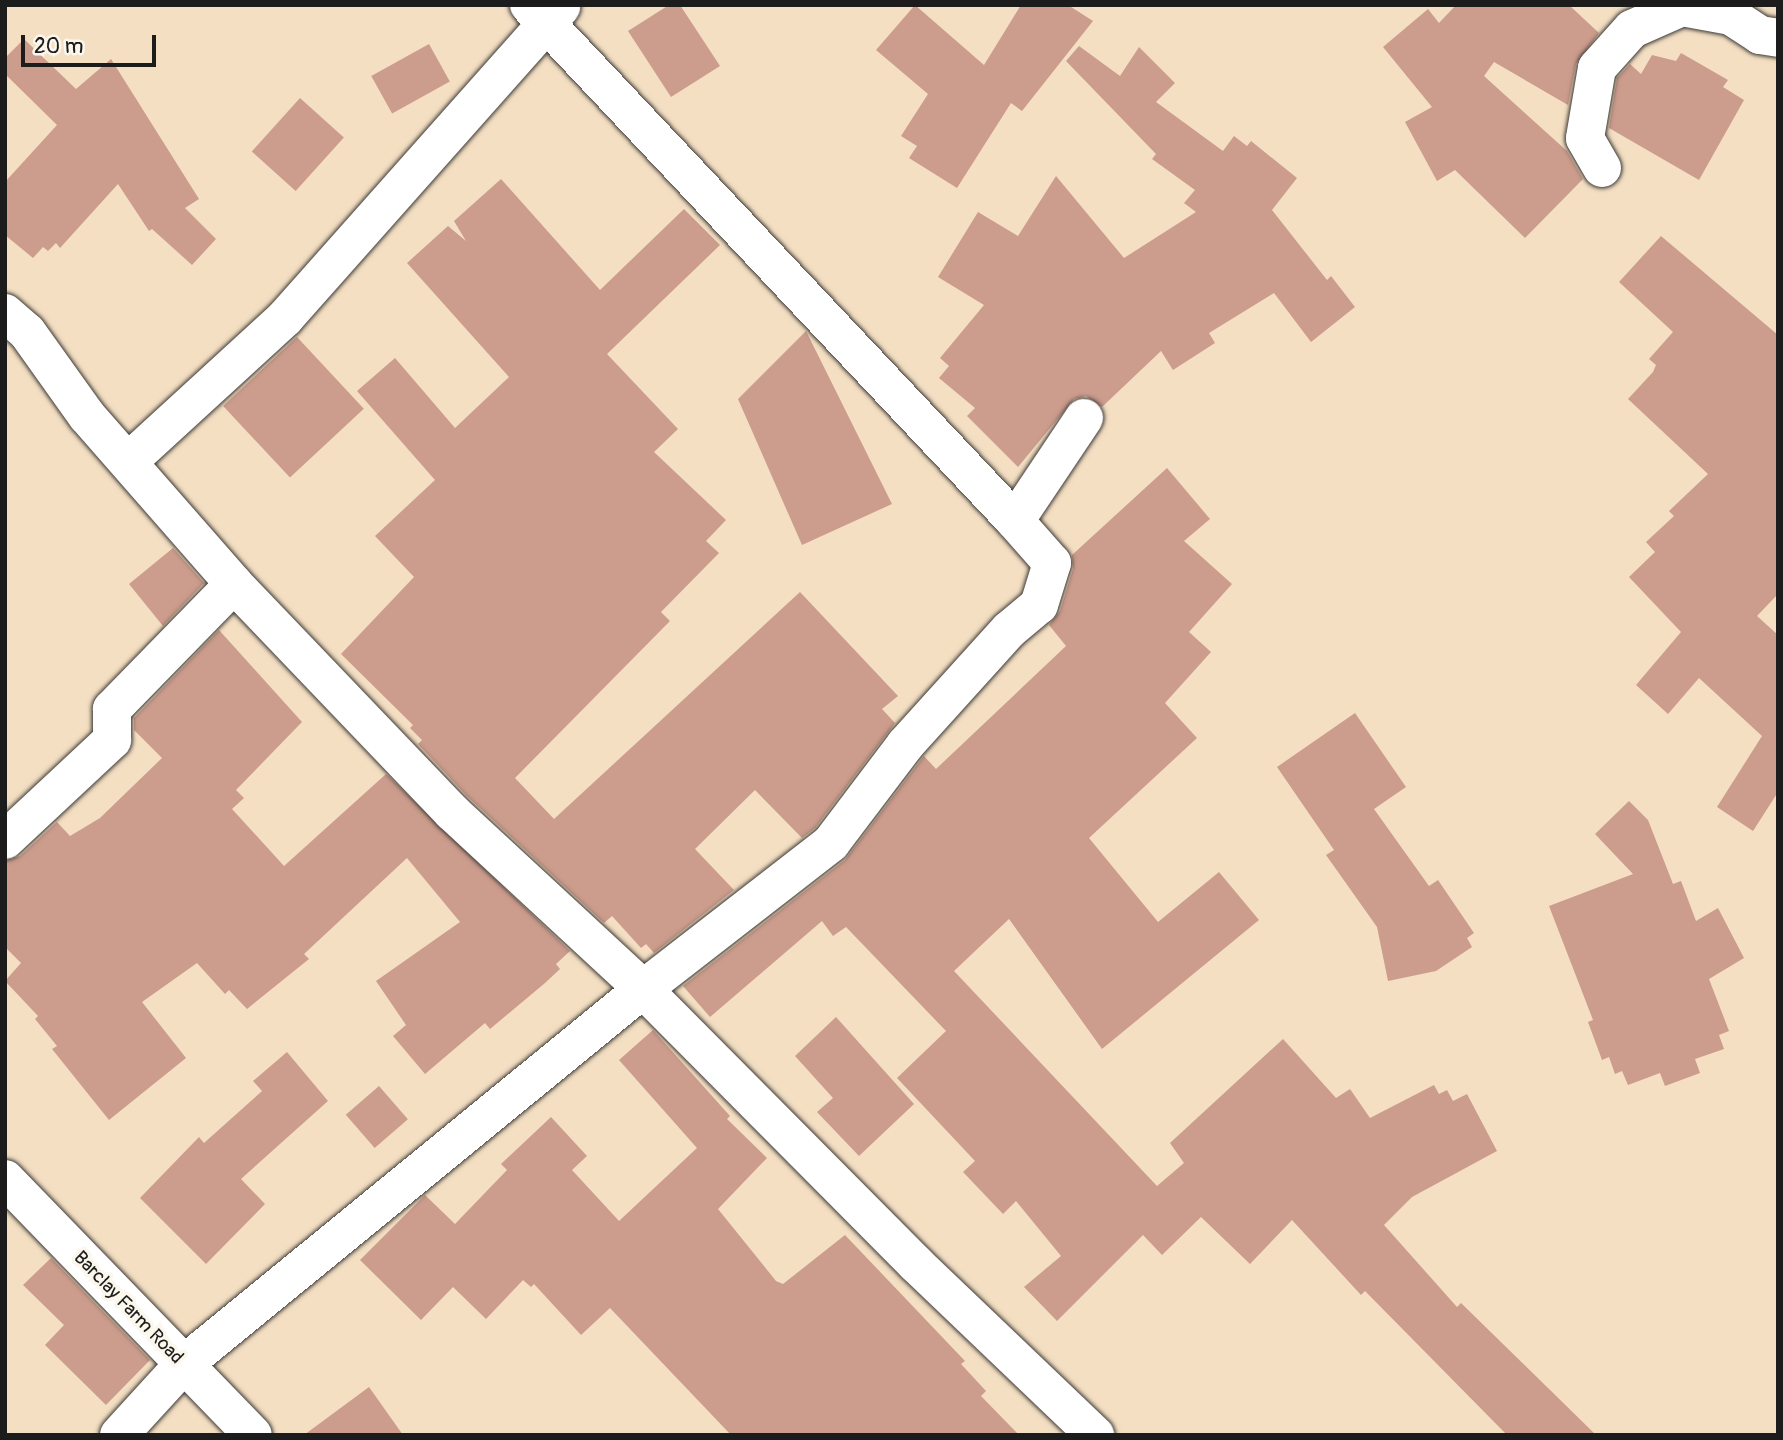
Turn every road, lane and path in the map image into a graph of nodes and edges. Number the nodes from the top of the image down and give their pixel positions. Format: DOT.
graph roads {
  1 [pos="545,11"];
  2 [pos="1778,38"];
  3 [pos="1602,168"];
  4 [pos="5,313"];
  5 [pos="1084,418"];
  6 [pos="129,461"];
  7 [pos="1015,521"];
  8 [pos="234,584"];
  9 [pos="5,840"];
  10 [pos="643,989"];
  11 [pos="5,1179"];
  12 [pos="183,1365"];
  13 [pos="119,1435"];
  14 [pos="253,1435"];
  15 [pos="1095,1435"];
  1 -- 6 [label="street"];
  1 -- 7 [label="street"];
  2 -- 3 [label="street"];
  4 -- 6 [label="street"];
  5 -- 7 [label="street"];
  6 -- 8 [label="street"];
  7 -- 10 [label="street"];
  8 -- 9 [label="street"];
  8 -- 10 [label="street"];
  10 -- 12 [label="street"];
  10 -- 15 [label="street"];
  11 -- 12 [label="street, Barclay Farm Road"];
  12 -- 13 [label="street"];
  12 -- 14 [label="street, Barclay Farm Road"];
}
